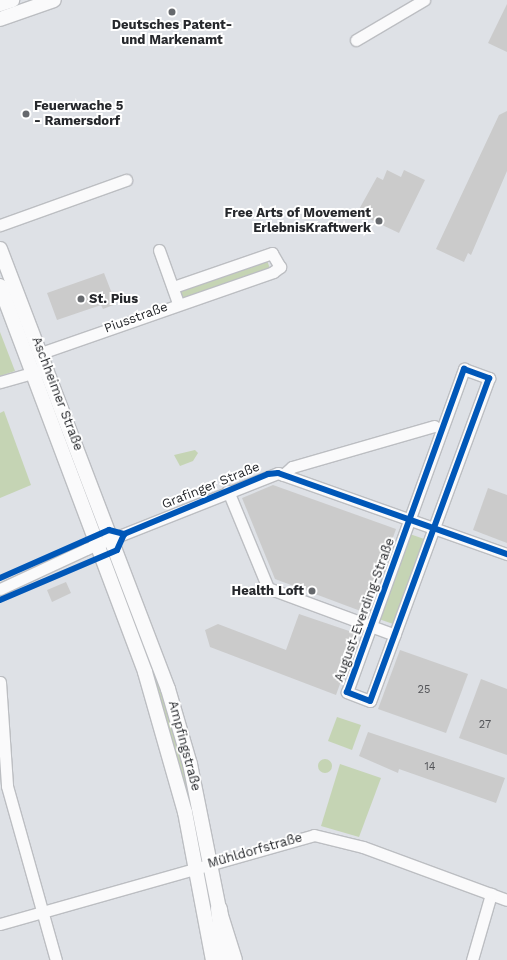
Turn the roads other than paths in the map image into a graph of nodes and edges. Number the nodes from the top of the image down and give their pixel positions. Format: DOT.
graph roads {
  1 [pos="12,0"];
  2 [pos="54,0"];
  3 [pos="424,0"];
  4 [pos="0,4"];
  5 [pos="0,19"];
  6 [pos="356,40"];
  7 [pos="126,180"];
  8 [pos="0,225"];
  9 [pos="0,249"];
  10 [pos="159,250"];
  11 [pos="3,265"];
  12 [pos="0,286"];
  13 [pos="173,287"];
  14 [pos="178,303"];
  15 [pos="41,353"];
  16 [pos="41,371"];
  17 [pos="0,382"];
  18 [pos="434,426"];
  19 [pos="283,475"];
  20 [pos="228,491"];
  21 [pos="410,520"];
  22 [pos="434,528"];
  23 [pos="112,538"];
  24 [pos="98,544"];
  25 [pos="507,554"];
  26 [pos="0,589"];
  27 [pos="370,627"];
  28 [pos="395,635"];
  29 [pos="0,682"];
  30 [pos="211,865"];
  31 [pos="196,868"];
  32 [pos="491,894"];
  33 [pos="507,900"];
  34 [pos="219,908"];
  35 [pos="43,910"];
  36 [pos="0,924"];
  37 [pos="56,960"];
  38 [pos="213,960"];
  39 [pos="225,960"];
  40 [pos="235,960"];
  41 [pos="472,960"];
  1 -- 4 [label="main road"];
  2 -- 5 [label="main road"];
  3 -- 6 [label="street"];
  7 -- 8 [label="street"];
  9 -- 11 [label="main road, Aschheimer Straße"];
  10 -- 13 [label="street, Piusstraße"];
  11 -- 15 [label="main road, Aschheimer Straße"];
  12 -- 16 [label="main road, Aschheimer Straße"];
  13 -- 14 [label="street, Piusstraße"];
  13 -- 14 [label="street"];
  14 -- 15 [label="street, Piusstraße"];
  15 -- 16 [label="main road, Aschheimer Straße"];
  16 -- 17 [label="street"];
  16 -- 23 [label="main road, Aschheimer Straße"];
  16 -- 24 [label="main road, Aschheimer Straße"];
  18 -- 19 [label="street, Grafinger Straße"];
  19 -- 20 [label="street, Grafinger Straße"];
  19 -- 21 [label="street, Grafinger Straße"];
  20 -- 23 [label="street, Grafinger Straße"];
  20 -- 27 [label="street"];
  21 -- 22 [label="street"];
  21 -- 22 [label="street, August-Everding-Straße"];
  21 -- 27 [label="street, August-Everding-Straße"];
  22 -- 25 [label="street"];
  22 -- 28 [label="street, August-Everding-Straße"];
  23 -- 24 [label="street, Grafinger Straße"];
  23 -- 30 [label="main road, Ampfingstraße"];
  24 -- 26 [label="street, Grafinger Straße"];
  24 -- 31 [label="main road, Ampfingstraße"];
  27 -- 28 [label="street, August-Everding-Straße"];
  27 -- 28 [label="street, August-Everding-Straße"];
  29 -- 35 [label="street"];
  30 -- 31 [label="street, Mühldorfstraße"];
  30 -- 32 [label="street, Mühldorfstraße"];
  30 -- 34 [label="main road, Ampfingstraße"];
  31 -- 35 [label="street, Mühldorfstraße"];
  31 -- 38 [label="main road, Ampfingstraße"];
  32 -- 33 [label="street, Mühldorfstraße"];
  32 -- 41 [label="street"];
  34 -- 39 [label="highway"];
  34 -- 40 [label="main road, Ampfingstraße"];
  35 -- 36 [label="street, Mühldorfstraße"];
  35 -- 37 [label="street"];
}
